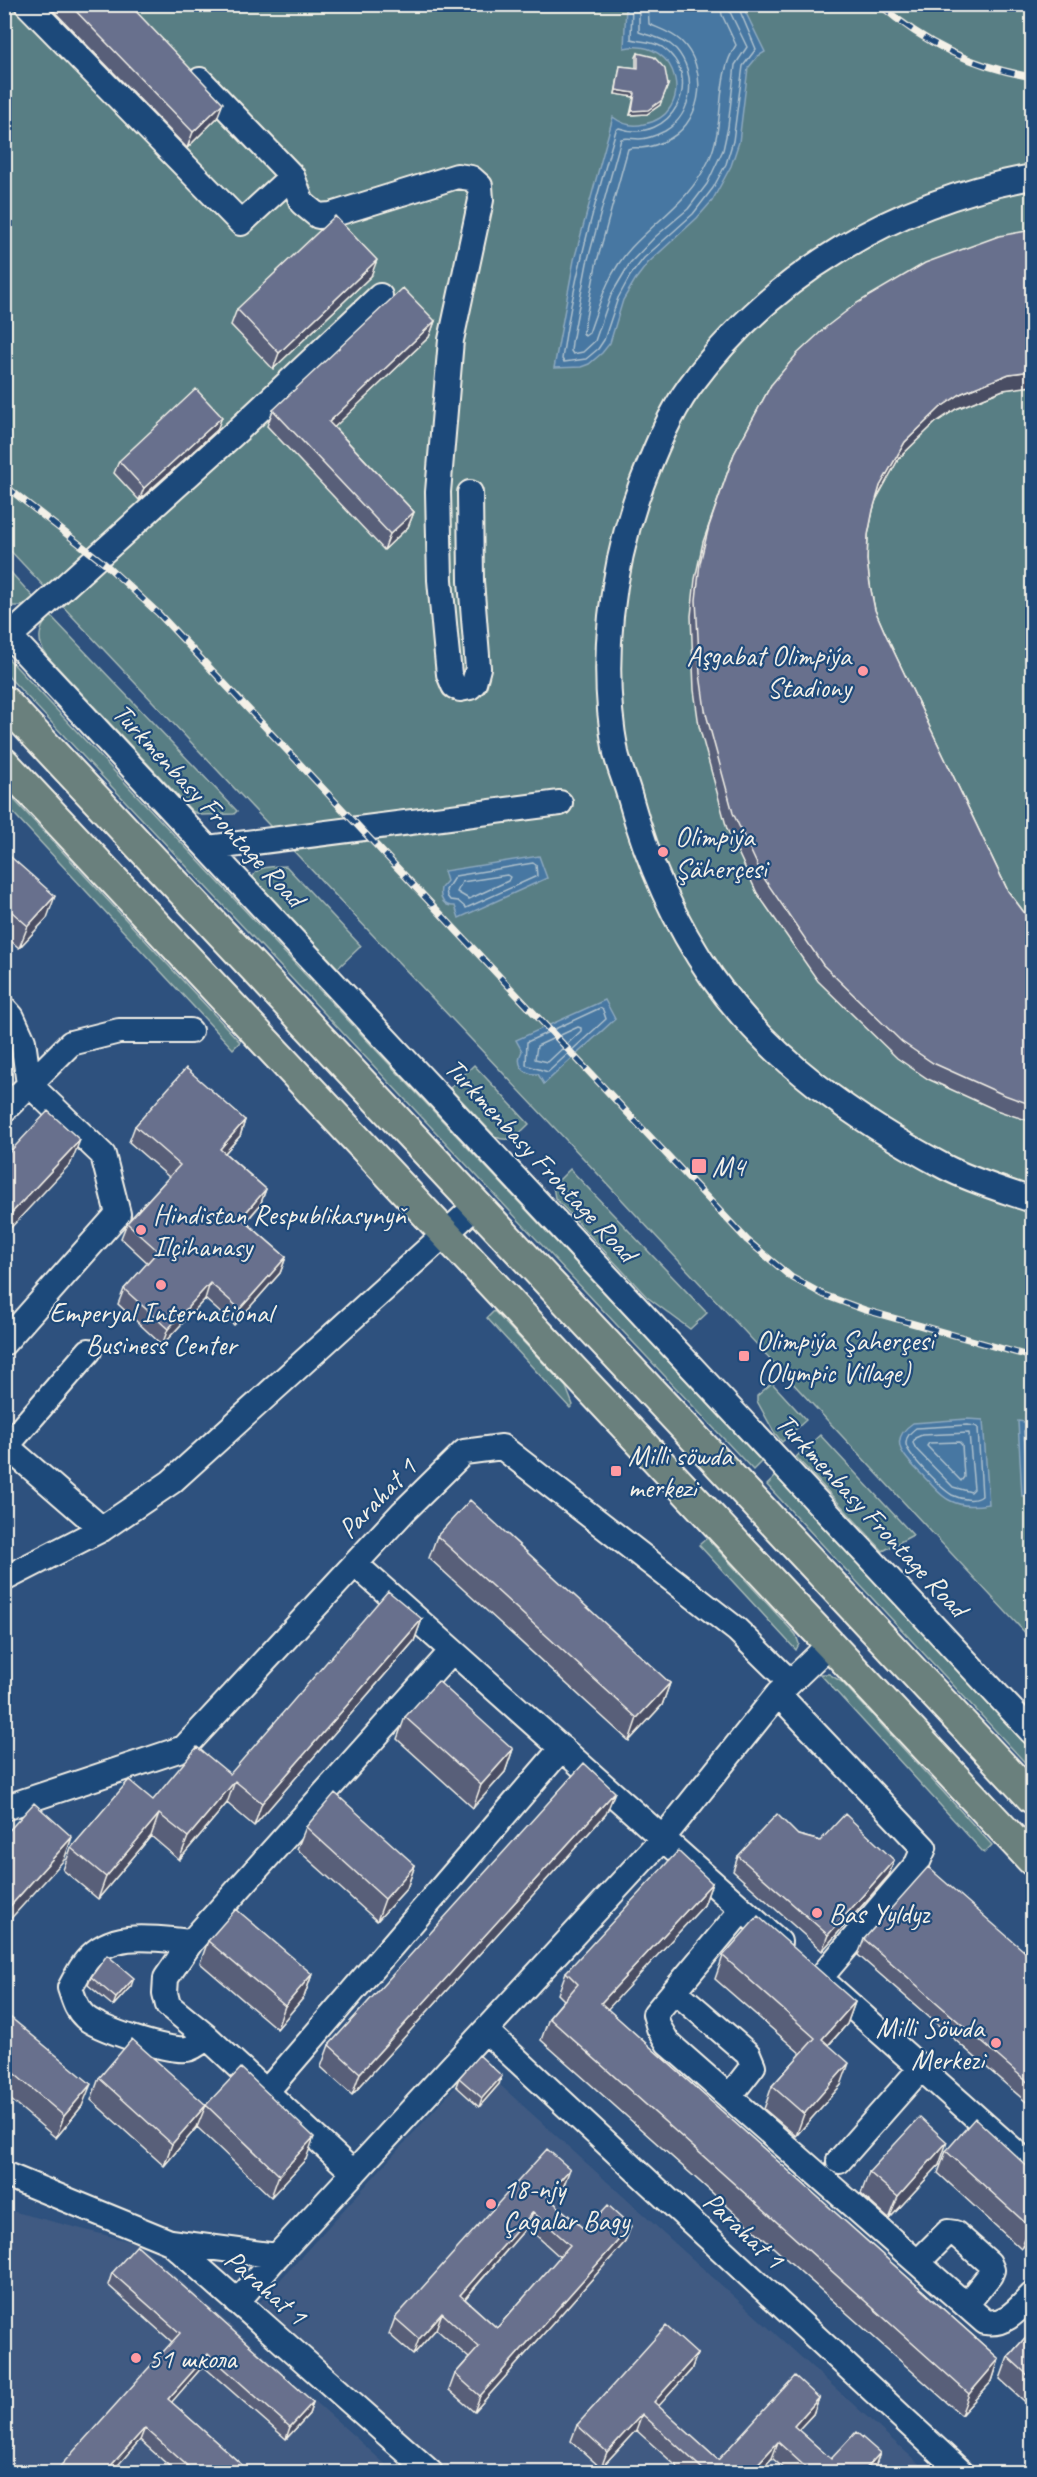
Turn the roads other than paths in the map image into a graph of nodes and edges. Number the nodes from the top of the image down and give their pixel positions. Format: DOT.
graph roads {
  1 [pos="27,4"];
  2 [pos="185,64"];
  3 [pos="292,176"];
  4 [pos="1032,177"];
  5 [pos="380,296"];
  6 [pos="470,493"];
  7 [pos="7,633"];
  8 [pos="4,701"];
  9 [pos="4,763"];
  10 [pos="560,803"];
  11 [pos="208,848"];
  12 [pos="4,1008"];
  13 [pos="190,1031"];
  14 [pos="29,1084"];
  15 [pos="4,1110"];
  16 [pos="1032,1200"];
  17 [pos="477,1204"];
  18 [pos="444,1232"];
  19 [pos="4,1344"];
  20 [pos="89,1351"];
  21 [pos="5,1446"];
  22 [pos="102,1529"];
  23 [pos="355,1564"];
  24 [pos="4,1579"];
  25 [pos="831,1644"];
  26 [pos="452,1651"];
  27 [pos="784,1688"];
  28 [pos="1032,1732"];
  29 [pos="562,1748"];
  30 [pos="1032,1798"];
  31 [pos="4,1808"];
  32 [pos="662,1839"];
  33 [pos="1032,1860"];
  34 [pos="742,1910"];
  35 [pos="191,1942"];
  36 [pos="806,1966"];
  37 [pos="675,1991"];
  38 [pos="486,2031"];
  39 [pos="207,2037"];
  40 [pos="921,2068"];
  41 [pos="266,2092"];
  42 [pos="729,2097"];
  43 [pos="839,2161"];
  44 [pos="1032,2167"];
  45 [pos="354,2173"];
  46 [pos="4,2174"];
  47 [pos="170,2242"];
  48 [pos="277,2256"];
  49 [pos="918,2262"];
  50 [pos="1032,2295"];
  51 [pos="237,2302"];
  52 [pos="966,2305"];
  53 [pos="430,2472"];
  54 [pos="961,2472"];
  1 -- 3 [label="street"];
  2 -- 3 [label="street"];
  3 -- 6 [label="street"];
  4 -- 16 [label="street"];
  5 -- 7 [label="street"];
  7 -- 11 [label="street, Turkmenbasy Frontage Road"];
  8 -- 17 [label="main road"];
  9 -- 18 [label="main road"];
  10 -- 11 [label="street"];
  11 -- 28 [label="street, Turkmenbasy Frontage Road"];
  12 -- 14 [label="street"];
  13 -- 14 [label="street"];
  14 -- 15 [label="street"];
  14 -- 19 [label="street"];
  17 -- 18 [label="street"];
  17 -- 30 [label="main road"];
  18 -- 22 [label="street"];
  18 -- 25 [label="main road"];
  20 -- 21 [label="street"];
  21 -- 22 [label="street"];
  22 -- 24 [label="street"];
  23 -- 26 [label="street"];
  23 -- 27 [label="street, Parahat 1"];
  23 -- 31 [label="street, Parahat 1"];
  25 -- 27 [label="street, Parahat 1"];
  25 -- 33 [label="main road"];
  26 -- 29 [label="street"];
  26 -- 35 [label="street"];
  27 -- 32 [label="street, Parahat 1"];
  27 -- 36 [label="street"];
  29 -- 32 [label="street"];
  29 -- 41 [label="street"];
  32 -- 34 [label="street"];
  32 -- 38 [label="street, Parahat 1"];
  34 -- 36 [label="street"];
  34 -- 37 [label="street"];
  35 -- 39 [label="street"];
  35 -- 39 [label="street"];
  36 -- 40 [label="street"];
  37 -- 42 [label="street"];
  37 -- 42 [label="street"];
  38 -- 45 [label="street, Parahat 1"];
  38 -- 54 [label="street, Parahat 1"];
  39 -- 41 [label="street"];
  40 -- 43 [label="street"];
  40 -- 44 [label="street"];
  41 -- 45 [label="street"];
  42 -- 49 [label="street"];
  45 -- 48 [label="street, Parahat 1"];
  46 -- 47 [label="street, Parahat 1"];
  47 -- 48 [label="street, Parahat 1"];
  47 -- 51 [label="street, Parahat 1"];
  48 -- 51 [label="street"];
  49 -- 52 [label="street"];
  49 -- 52 [label="street"];
  50 -- 52 [label="street"];
  51 -- 53 [label="street, Parahat 1"];
}
